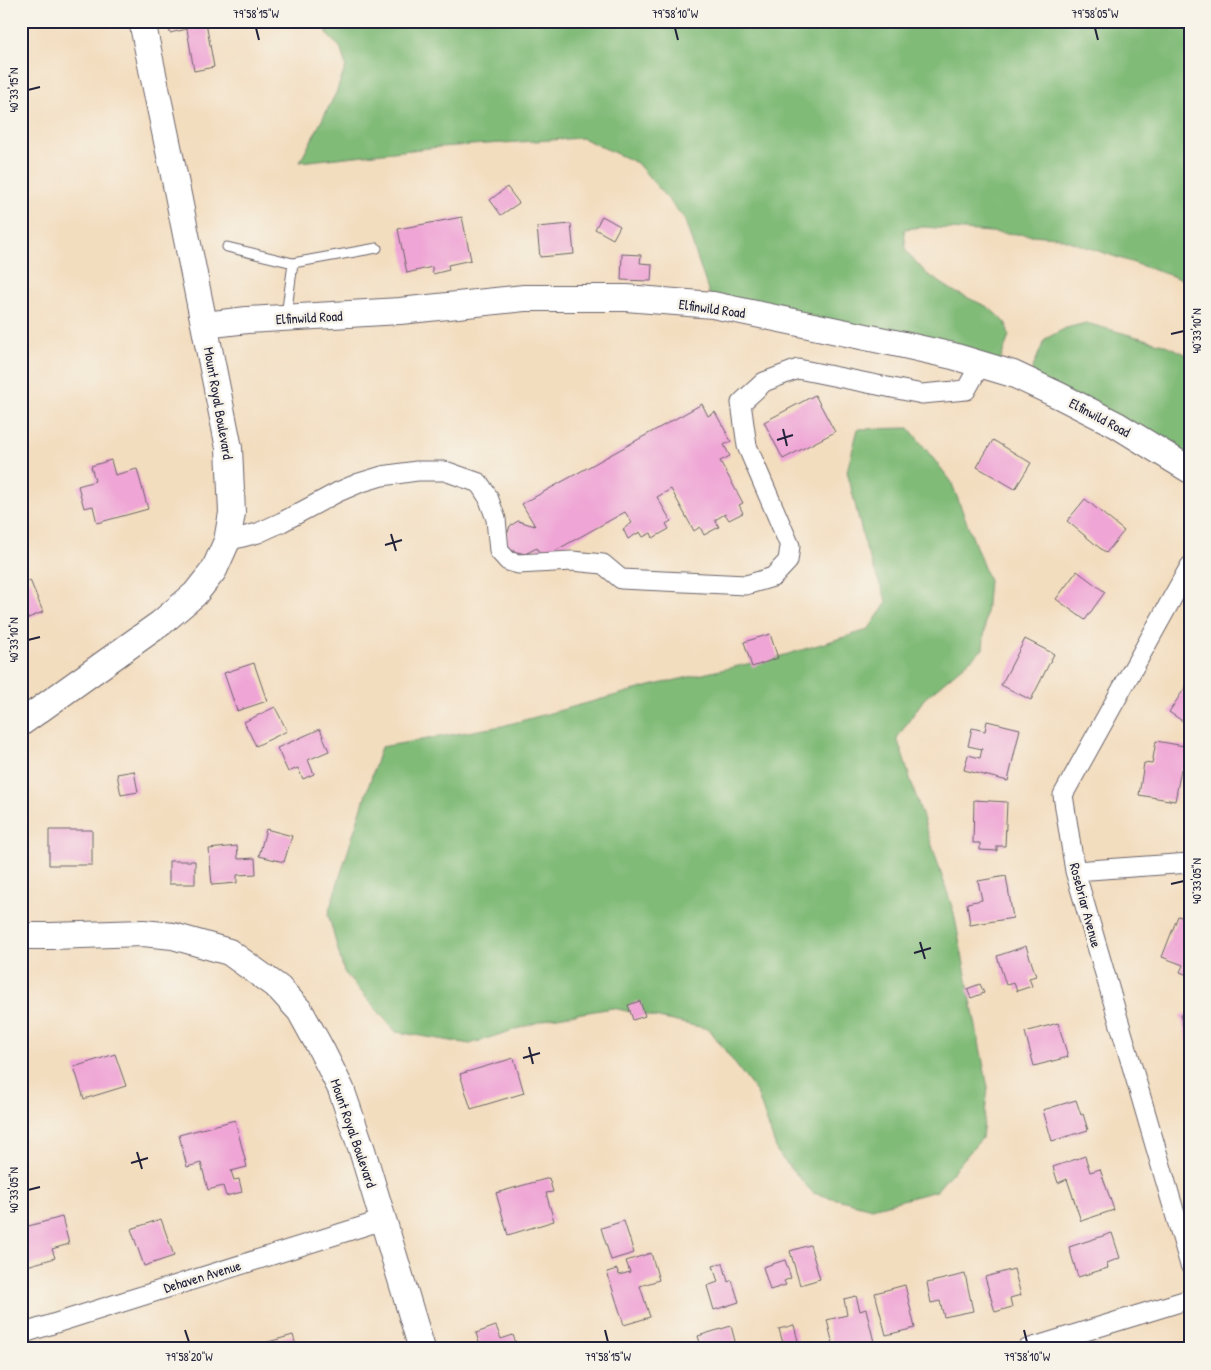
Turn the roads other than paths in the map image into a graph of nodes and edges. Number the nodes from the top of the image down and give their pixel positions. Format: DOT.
graph roads {
  1 [pos="142,21"];
  2 [pos="227,247"];
  3 [pos="377,248"];
  4 [pos="293,263"];
  5 [pos="286,318"];
  6 [pos="205,326"];
  7 [pos="980,365"];
  8 [pos="1190,470"];
  9 [pos="227,541"];
  10 [pos="1190,566"];
  11 [pos="21,723"];
  12 [pos="1190,863"];
  13 [pos="1075,871"];
  14 [pos="21,936"];
  15 [pos="384,1220"];
  16 [pos="1190,1265"];
  17 [pos="1190,1298"];
  18 [pos="21,1334"];
  19 [pos="422,1349"];
  20 [pos="1027,1349"];
  1 -- 6 [label="main road, Mount Royal Boulevard"];
  2 -- 4 [label="lane"];
  3 -- 4 [label="lane"];
  4 -- 5 [label="lane"];
  5 -- 6 [label="main road, Elfinwild Road"];
  5 -- 7 [label="main road, Elfinwild Road"];
  6 -- 9 [label="main road, Mount Royal Boulevard"];
  7 -- 8 [label="main road, Elfinwild Road"];
  7 -- 9 [label="street"];
  9 -- 11 [label="main road, Mount Royal Boulevard"];
  10 -- 13 [label="street, Rosebriar Avenue"];
  12 -- 13 [label="street"];
  13 -- 16 [label="street, Rosebriar Avenue"];
  14 -- 15 [label="main road, Mount Royal Boulevard"];
  15 -- 18 [label="street, Dehaven Avenue"];
  15 -- 19 [label="main road, Mount Royal Boulevard"];
  17 -- 20 [label="street"];
}
